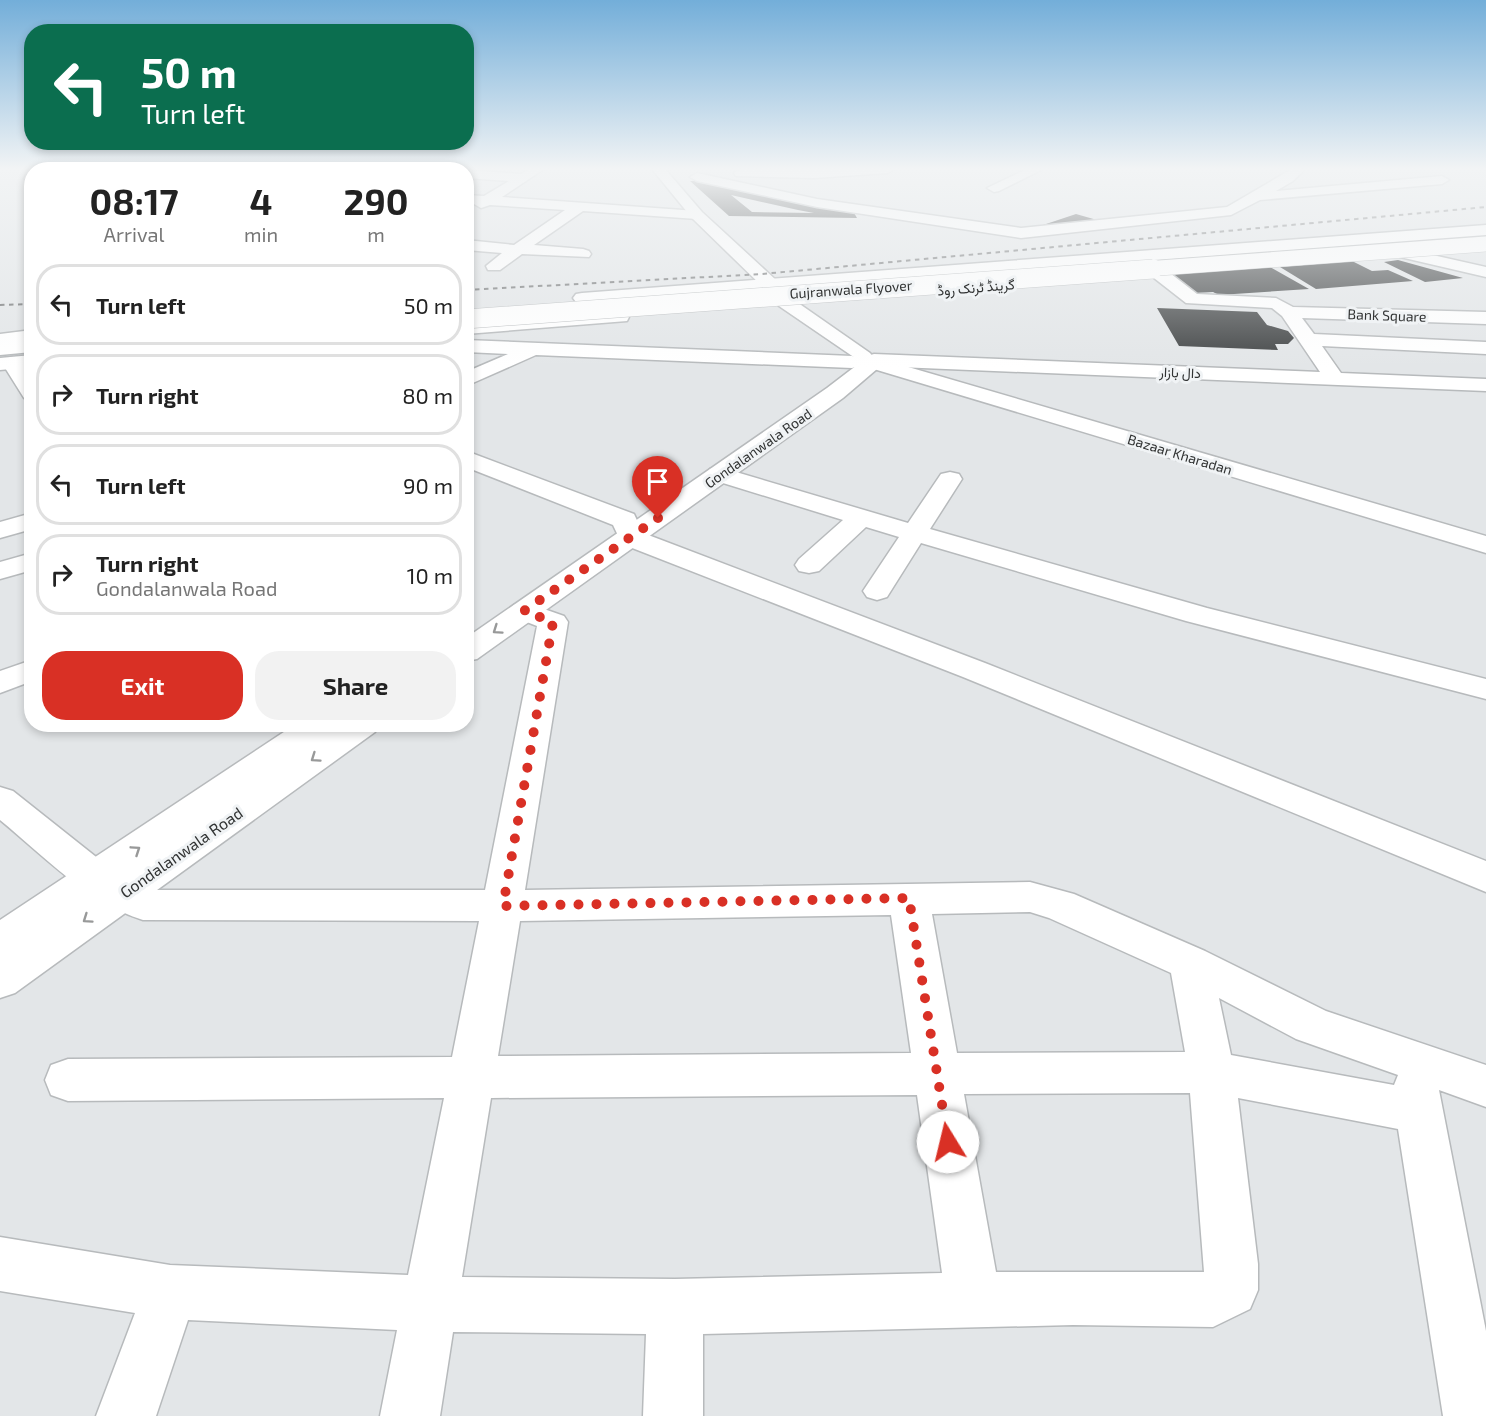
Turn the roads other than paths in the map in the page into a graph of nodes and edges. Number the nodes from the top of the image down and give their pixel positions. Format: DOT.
graph roads {
  1 [pos="538,235"];
  2 [pos="719,235"];
  3 [pos="1420,235"];
  4 [pos="1486,237"];
  5 [pos="1486,245"];
  6 [pos="474,246"];
  7 [pos="518,249"];
  8 [pos="583,254"];
  9 [pos="1406,254"];
  10 [pos="494,266"];
  11 [pos="1005,267"];
  12 [pos="1160,274"];
  13 [pos="1486,274"];
  14 [pos="1032,282"];
  15 [pos="770,284"];
  16 [pos="1469,286"];
  17 [pos="560,300"];
  18 [pos="785,302"];
  19 [pos="474,307"];
  20 [pos="474,307"];
  21 [pos="1289,312"];
  22 [pos="474,318"];
  23 [pos="1486,318"];
  24 [pos="562,322"];
  25 [pos="474,328"];
  26 [pos="24,337"];
  27 [pos="0,340"];
  28 [pos="1308,340"];
  29 [pos="474,346"];
  30 [pos="1486,348"];
  31 [pos="532,350"];
  32 [pos="24,351"];
  33 [pos="24,355"];
  34 [pos="9,359"];
  35 [pos="865,362"];
  36 [pos="474,376"];
  37 [pos="1334,378"];
  38 [pos="24,381"];
  39 [pos="1486,385"];
  40 [pos="474,462"];
  41 [pos="719,474"];
  42 [pos="950,478"];
  43 [pos="861,517"];
  44 [pos="24,523"];
  45 [pos="628,529"];
  46 [pos="0,530"];
  47 [pos="913,533"];
  48 [pos="1486,545"];
  49 [pos="24,564"];
  50 [pos="809,565"];
  51 [pos="0,571"];
  52 [pos="877,591"];
  53 [pos="524,611"];
  54 [pos="474,622"];
  55 [pos="474,646"];
  56 [pos="24,672"];
  57 [pos="0,683"];
  58 [pos="1486,688"];
  59 [pos="310,732"];
  60 [pos="350,732"];
  61 [pos="0,800"];
  62 [pos="1486,877"];
  63 [pos="109,885"];
  64 [pos="909,898"];
  65 [pos="503,906"];
  66 [pos="0,941"];
  67 [pos="1190,963"];
  68 [pos="0,980"];
  69 [pos="1410,1059"];
  70 [pos="1212,1072"];
  71 [pos="937,1074"];
  72 [pos="471,1078"];
  73 [pos="68,1080"];
  74 [pos="1486,1086"];
  75 [pos="1419,1111"];
  76 [pos="4,1271"];
  77 [pos="170,1292"];
  78 [pos="973,1300"];
  79 [pos="432,1304"];
  80 [pos="675,1307"];
  81 [pos="126,1416"];
  82 [pos="410,1416"];
  83 [pos="673,1416"];
  84 [pos="1473,1416"];
  1 -- 7 [label="main road"];
  2 -- 15 [label="main road"];
  3 -- 11 [label="main road, گرینڈ ٹرنک روڈ"];
  4 -- 19 [label="main road, Gujranwala Flyover"];
  5 -- 9 [label="main road, گرینڈ ٹرنک روڈ"];
  5 -- 22 [label="main road, Gujranwala Flyover, bridge"];
  6 -- 7 [label="main road"];
  7 -- 8 [label="main road"];
  7 -- 10 [label="main road"];
  9 -- 12 [label="main road, گرینڈ ٹرنک روڈ"];
  9 -- 13 [label="main road"];
  11 -- 14 [label="main road"];
  11 -- 15 [label="main road, گرینڈ ٹرنک روڈ"];
  12 -- 14 [label="main road, گرینڈ ٹرنک روڈ"];
  12 -- 21 [label="main road, Bank Square"];
  13 -- 16 [label="main road"];
  14 -- 18 [label="main road, گرینڈ ٹرنک روڈ"];
  15 -- 17 [label="main road, گرینڈ ٹرنک روڈ"];
  17 -- 20 [label="main road, گرینڈ ٹرنک روڈ"];
  17 -- 24 [label="main road"];
  18 -- 24 [label="main road, گرینڈ ٹرنک روڈ"];
  18 -- 35 [label="main road"];
  21 -- 23 [label="main road, Bank Square"];
  21 -- 28 [label="main road"];
  24 -- 25 [label="main road, گرینڈ ٹرنک روڈ"];
  26 -- 27 [label="main road"];
  28 -- 30 [label="main road"];
  28 -- 37 [label="main road"];
  29 -- 31 [label="main road"];
  31 -- 35 [label="main road"];
  31 -- 36 [label="main road"];
  32 -- 34 [label="main road"];
  33 -- 34 [label="main road"];
  34 -- 38 [label="main road"];
  35 -- 37 [label="main road, دال بازار"];
  35 -- 41 [label="main road, Gondalanwala Road"];
  35 -- 45 [label="main road, Gondalanwala Road"];
  35 -- 48 [label="main road, Bazaar Kharadan"];
  37 -- 39 [label="main road, دال بازار"];
  40 -- 45 [label="main road"];
  41 -- 43 [label="main road"];
  41 -- 45 [label="main road, Gondalanwala Road"];
  42 -- 47 [label="main road"];
  43 -- 47 [label="main road"];
  43 -- 50 [label="main road"];
  44 -- 46 [label="main road"];
  45 -- 53 [label="main road, Gondalanwala Road"];
  45 -- 54 [label="main road, Gondalanwala Road"];
  45 -- 62 [label="main road"];
  47 -- 52 [label="main road"];
  47 -- 58 [label="main road"];
  49 -- 51 [label="main road"];
  53 -- 55 [label="main road, Gondalanwala Road, one-way"];
  53 -- 65 [label="main road"];
  56 -- 57 [label="main road"];
  63 -- 59 [label="main road, Gondalanwala Road, one-way"];
  60 -- 63 [label="main road, Gondalanwala Road, one-way"];
  61 -- 63 [label="main road"];
  63 -- 65 [label="main road"];
  63 -- 66 [label="main road, Gondalanwala Road"];
  63 -- 68 [label="main road, Gondalanwala Road, one-way"];
  64 -- 65 [label="main road"];
  64 -- 67 [label="main road"];
  64 -- 71 [label="main road"];
  65 -- 72 [label="main road"];
  67 -- 69 [label="main road"];
  67 -- 70 [label="main road"];
  69 -- 74 [label="main road"];
  69 -- 75 [label="main road"];
  70 -- 71 [label="main road"];
  70 -- 75 [label="main road"];
  70 -- 78 [label="main road"];
  71 -- 72 [label="main road"];
  71 -- 78 [label="main road"];
  72 -- 73 [label="main road"];
  72 -- 79 [label="main road"];
  75 -- 84 [label="main road"];
  76 -- 77 [label="main road"];
  77 -- 79 [label="main road"];
  77 -- 81 [label="main road"];
  78 -- 80 [label="main road"];
  79 -- 80 [label="main road"];
  79 -- 82 [label="main road"];
  80 -- 83 [label="main road"];
}
